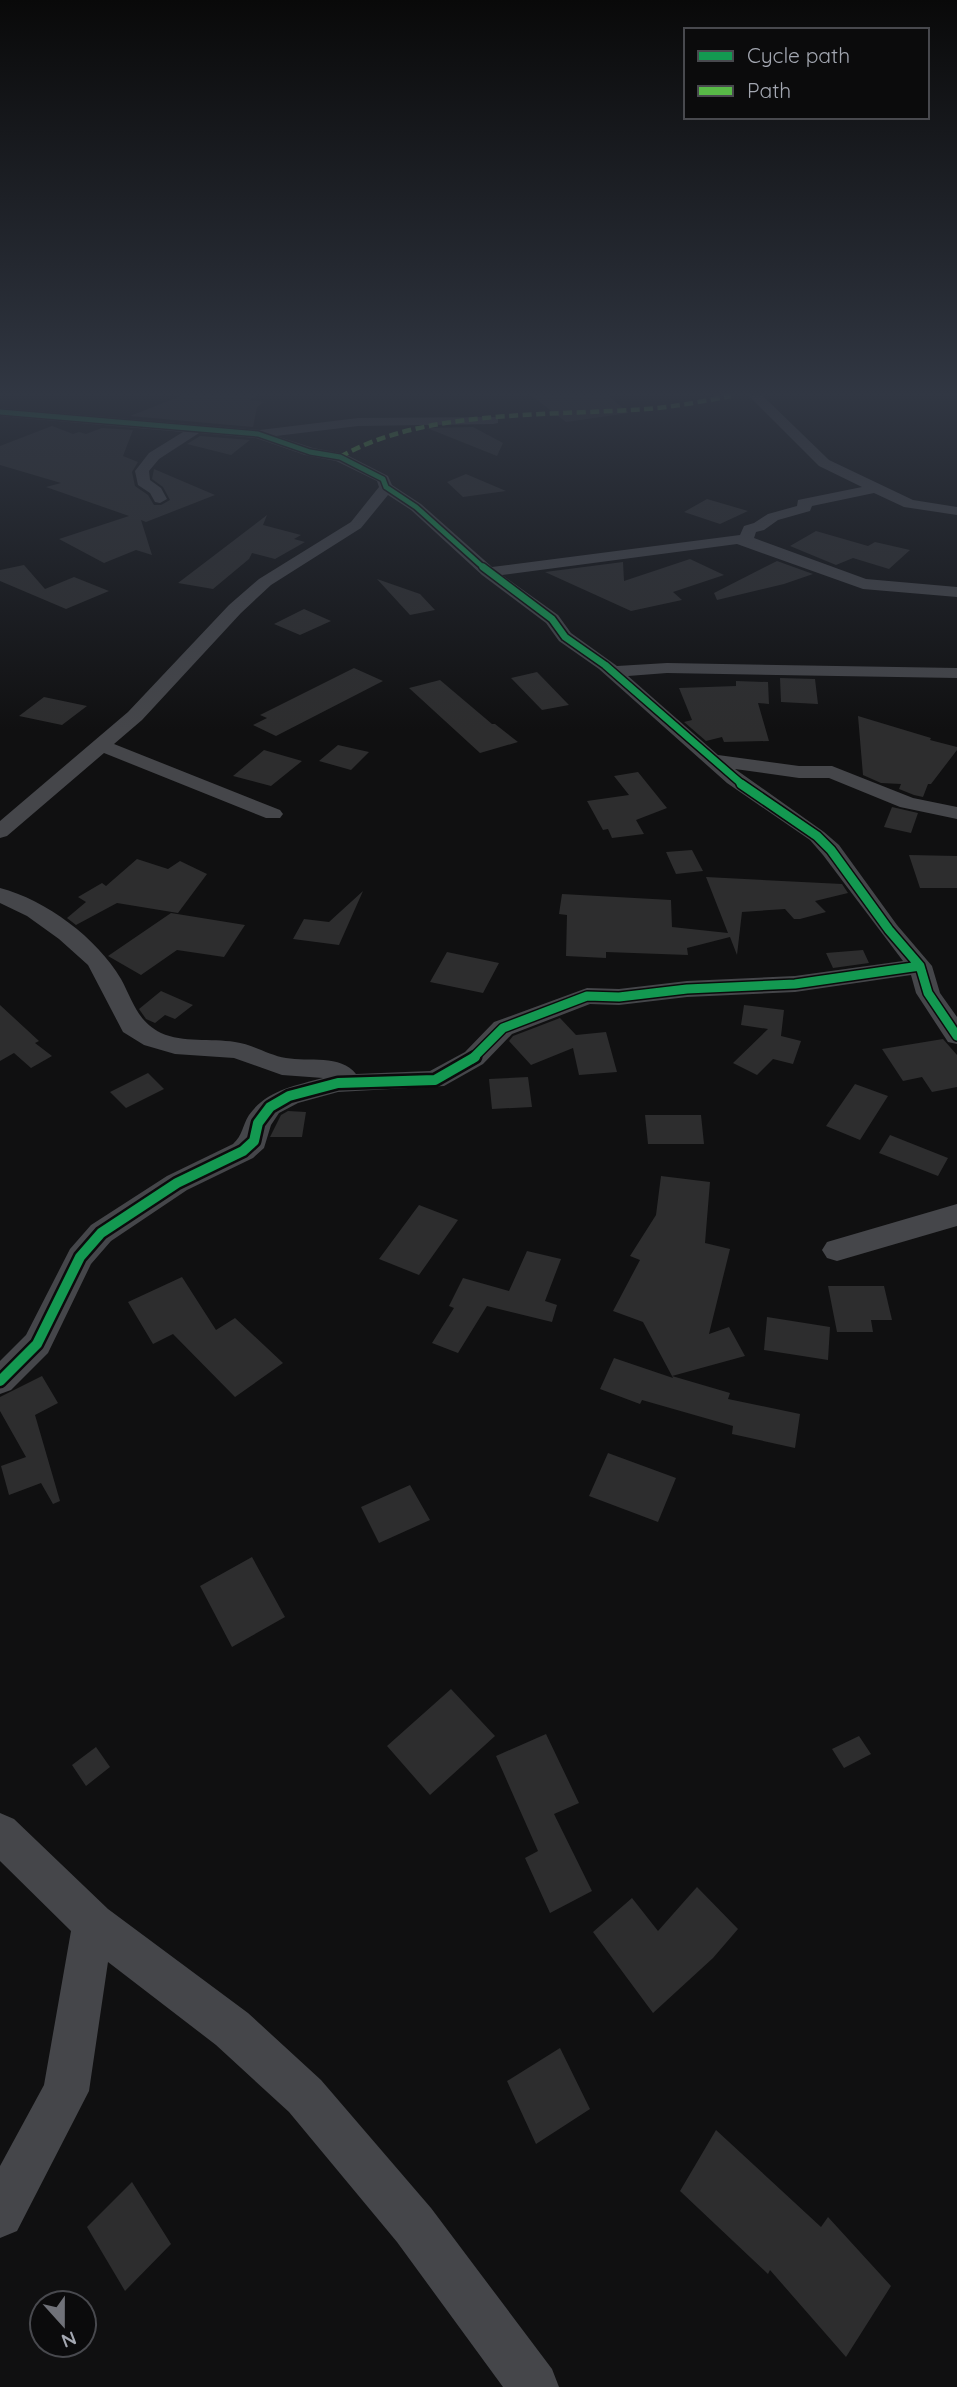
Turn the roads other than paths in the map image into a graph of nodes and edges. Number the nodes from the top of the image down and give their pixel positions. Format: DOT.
graph roads {
  1 [pos="370,507"];
  2 [pos="416,507"];
  3 [pos="805,507"];
  4 [pos="936,507"];
  5 [pos="957,510"];
  6 [pos="746,540"];
  7 [pos="488,572"];
  8 [pos="957,592"];
  9 [pos="612,672"];
  10 [pos="957,673"];
  11 [pos="103,746"];
  12 [pos="712,760"];
  13 [pos="957,813"];
  14 [pos="273,814"];
  15 [pos="0,832"];
  16 [pos="0,895"];
  17 [pos="920,966"];
  18 [pos="957,992"];
  19 [pos="928,993"];
  20 [pos="957,1036"];
  21 [pos="338,1083"];
  22 [pos="957,1215"];
  23 [pos="836,1250"];
  24 [pos="0,1381"];
  25 [pos="0,1833"];
  26 [pos="93,1924"];
  27 [pos="0,2214"];
  28 [pos="534,2387"];
  1 -- 11 [label="street"];
  2 -- 7 [label="street"];
  3 -- 6 [label="street"];
  4 -- 5 [label="street"];
  6 -- 7 [label="street"];
  6 -- 8 [label="street"];
  7 -- 9 [label="street"];
  9 -- 10 [label="street"];
  9 -- 12 [label="street"];
  11 -- 14 [label="street"];
  11 -- 15 [label="street"];
  12 -- 13 [label="street"];
  12 -- 17 [label="street"];
  16 -- 21 [label="street"];
  17 -- 19 [label="street"];
  17 -- 21 [label="street"];
  18 -- 19 [label="street"];
  19 -- 20 [label="street"];
  21 -- 24 [label="street"];
  22 -- 23 [label="street"];
  25 -- 26 [label="street"];
  26 -- 27 [label="street"];
  26 -- 28 [label="street"];
}
